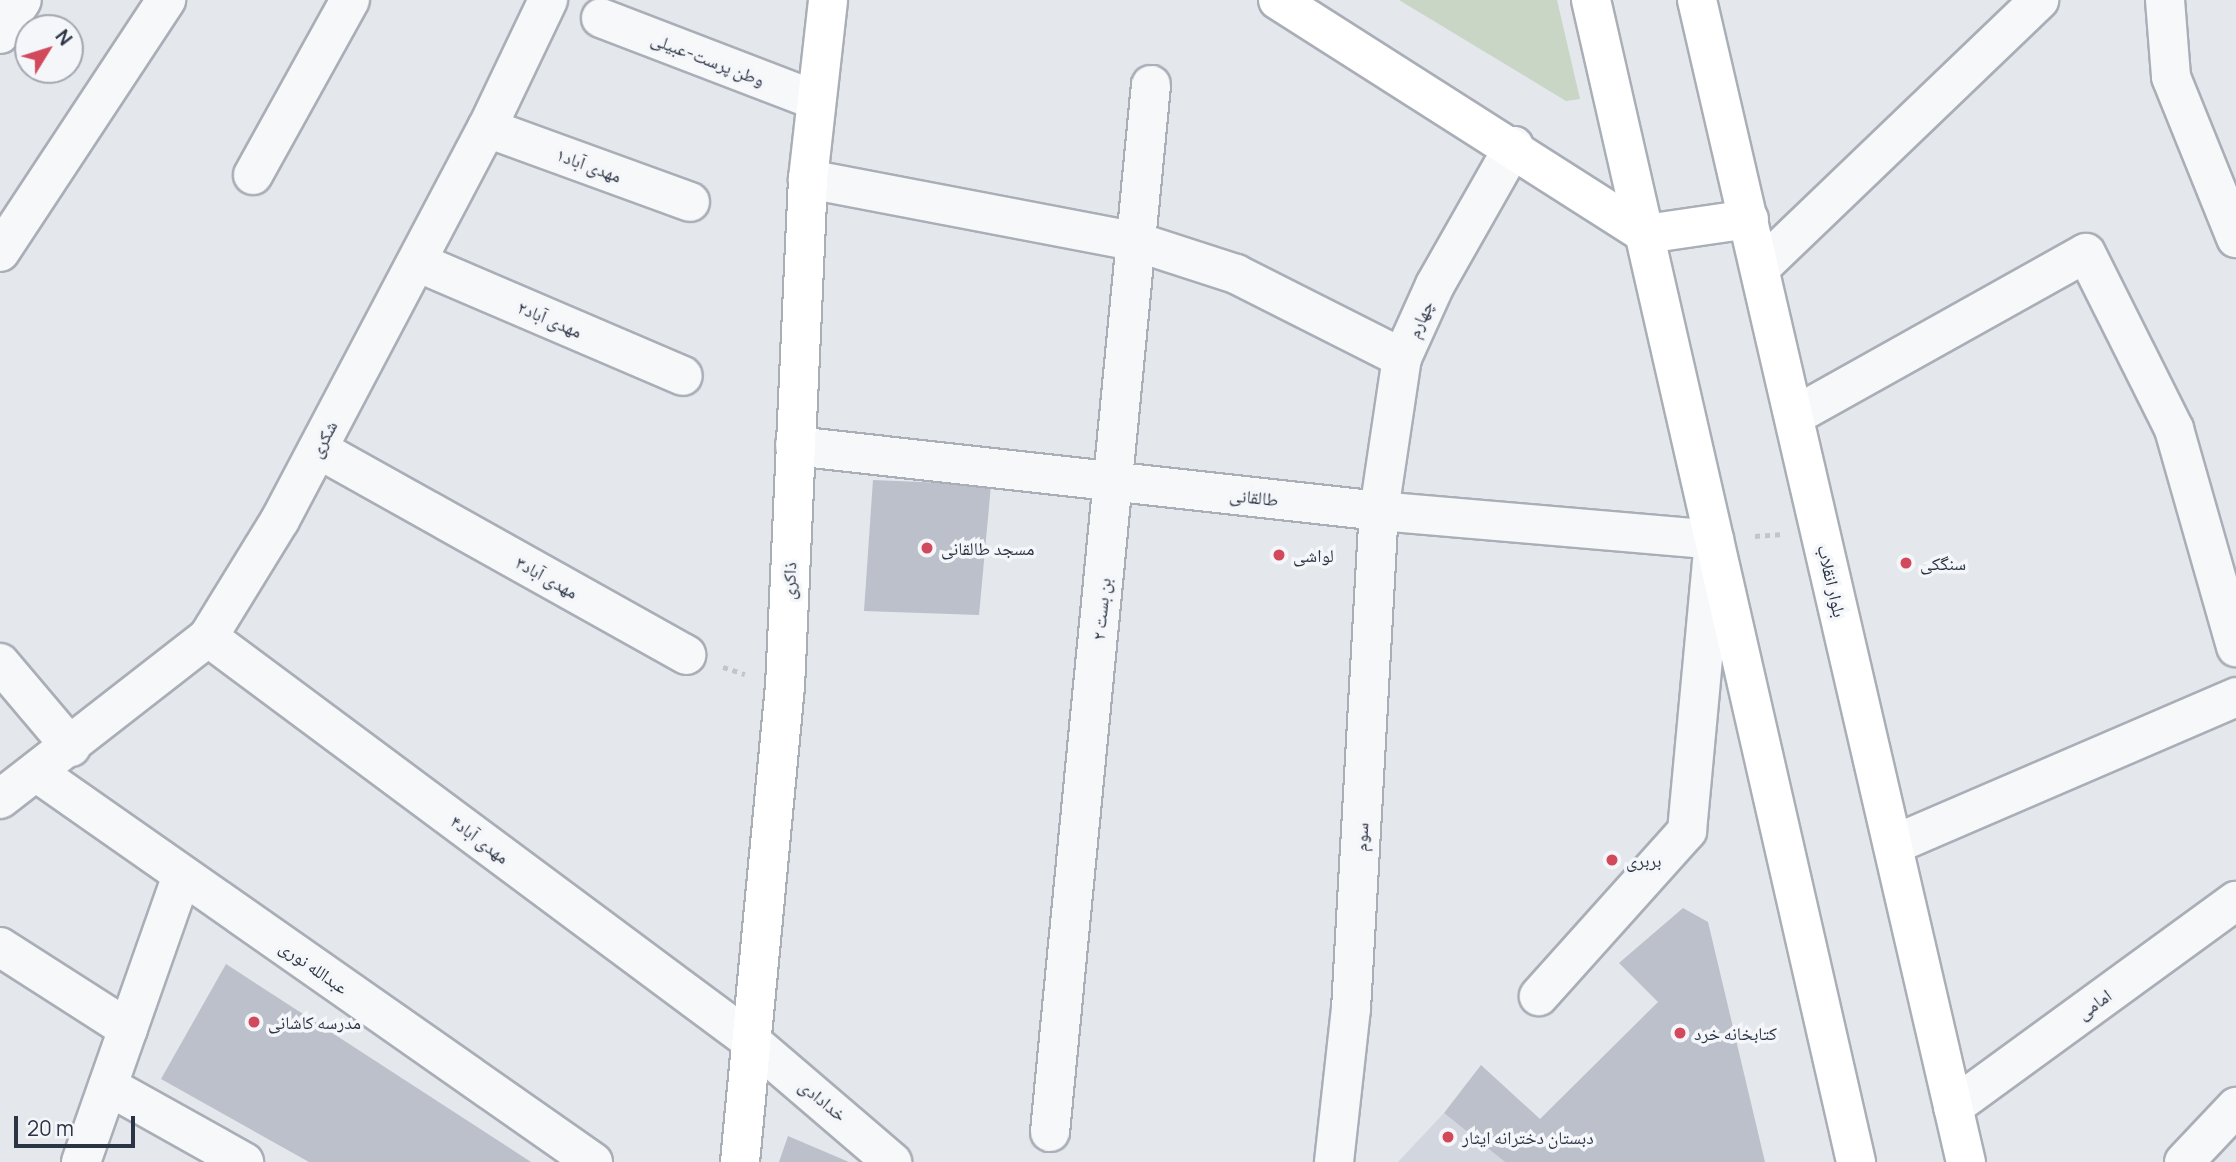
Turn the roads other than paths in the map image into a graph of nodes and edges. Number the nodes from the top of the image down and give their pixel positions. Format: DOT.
graph roads {
  1 [pos="22,0"];
  2 [pos="166,0"];
  3 [pos="350,0"];
  4 [pos="548,0"];
  5 [pos="828,0"];
  6 [pos="1278,0"];
  7 [pos="1591,0"];
  8 [pos="1697,0"];
  9 [pos="2039,0"];
  10 [pos="2165,0"];
  11 [pos="601,18"];
  12 [pos="0,34"];
  13 [pos="1151,85"];
  14 [pos="815,100"];
  15 [pos="488,128"];
  16 [pos="1514,146"];
  17 [pos="253,175"];
  18 [pos="808,179"];
  19 [pos="691,202"];
  20 [pos="1749,219"];
  21 [pos="1646,234"];
  22 [pos="2236,238"];
  23 [pos="1137,242"];
  24 [pos="0,252"];
  25 [pos="417,262"];
  26 [pos="1760,268"];
  27 [pos="1402,358"];
  28 [pos="683,376"];
  29 [pos="1794,416"];
  30 [pos="794,446"];
  31 [pos="318,449"];
  32 [pos="1114,482"];
  33 [pos="1379,511"];
  34 [pos="1714,540"];
  35 [pos="208,637"];
  36 [pos="2236,647"];
  37 [pos="686,655"];
  38 [pos="0,663"];
  39 [pos="2236,697"];
  40 [pos="71,747"];
  41 [pos="36,772"];
  42 [pos="0,799"];
  43 [pos="1893,845"];
  44 [pos="182,875"];
  45 [pos="2236,901"];
  46 [pos="0,947"];
  47 [pos="1539,996"];
  48 [pos="128,1029"];
  49 [pos="751,1041"];
  50 [pos="108,1086"];
  51 [pos="1953,1107"];
  52 [pos="2236,1107"];
  53 [pos="1051,1132"];
  54 [pos="81,1162"];
  55 [pos="244,1162"];
  56 [pos="593,1162"];
  57 [pos="740,1162"];
  58 [pos="892,1162"];
  59 [pos="1334,1162"];
  60 [pos="1856,1162"];
  61 [pos="1966,1162"];
  62 [pos="2184,1162"];
  1 -- 12 [label="street"];
  2 -- 24 [label="street"];
  3 -- 17 [label="street"];
  4 -- 15 [label="street, شکری"];
  5 -- 14 [label="main road, ذاکری"];
  6 -- 16 [label="main road"];
  7 -- 21 [label="main road"];
  8 -- 20 [label="main road, بلوار انقلاب"];
  9 -- 26 [label="street"];
  10 -- 22 [label="street"];
  11 -- 14 [label="street, وطن پرست-عبیلی"];
  13 -- 23 [label="street, بن بست ۲"];
  14 -- 18 [label="main road, ذاکری"];
  15 -- 19 [label="street, مهدی آباد۱"];
  15 -- 25 [label="street, شکری"];
  16 -- 21 [label="main road"];
  16 -- 27 [label="street, چهارم"];
  18 -- 23 [label="street"];
  18 -- 30 [label="main road, ذاکری"];
  20 -- 21 [label="main road"];
  20 -- 26 [label="main road, بلوار انقلاب"];
  21 -- 34 [label="main road"];
  23 -- 27 [label="street"];
  23 -- 32 [label="street, بن بست ۲"];
  25 -- 28 [label="street, مهدی آباد۲"];
  25 -- 31 [label="street, شکری"];
  26 -- 29 [label="main road, بلوار انقلاب"];
  27 -- 33 [label="street, چهارم"];
  29 -- 36 [label="street"];
  29 -- 43 [label="main road, بلوار انقلاب"];
  30 -- 32 [label="street, طالقانی"];
  30 -- 49 [label="main road, ذاکری"];
  31 -- 35 [label="street, شکری"];
  31 -- 37 [label="street, مهدی آباد۳"];
  32 -- 33 [label="street, طالقانی"];
  32 -- 53 [label="street, بن بست ۲"];
  33 -- 34 [label="street, طالقانی"];
  33 -- 59 [label="street, سوم"];
  34 -- 47 [label="street"];
  34 -- 60 [label="main road"];
  35 -- 40 [label="street, شکری"];
  35 -- 49 [label="street, مهدی آباد۴"];
  38 -- 40 [label="street"];
  39 -- 43 [label="street"];
  40 -- 41 [label="street, شکری"];
  41 -- 42 [label="street, شکری"];
  41 -- 44 [label="street, عبدالله نوری"];
  43 -- 51 [label="main road, بلوار انقلاب"];
  44 -- 48 [label="street"];
  44 -- 56 [label="street, عبدالله نوری"];
  45 -- 51 [label="street, امامی"];
  46 -- 48 [label="street"];
  48 -- 50 [label="street"];
  49 -- 57 [label="main road, ذاکری"];
  49 -- 58 [label="street, خدادادی"];
  50 -- 54 [label="street"];
  50 -- 55 [label="street"];
  51 -- 61 [label="main road, بلوار انقلاب"];
  52 -- 62 [label="street"];
}
